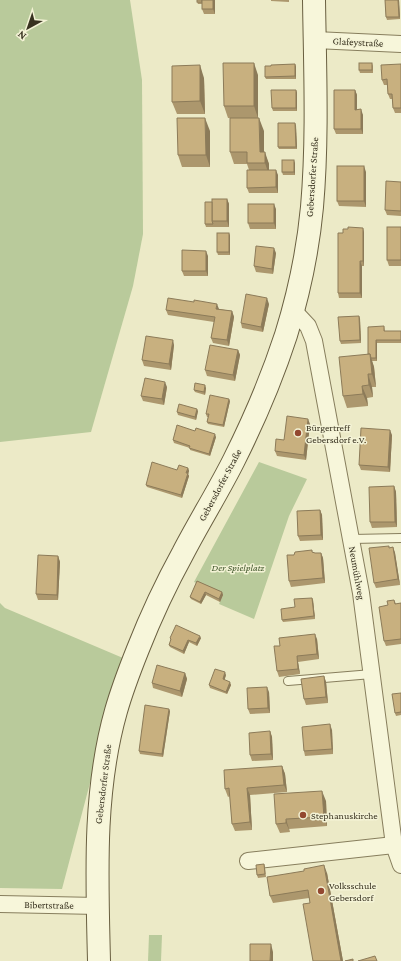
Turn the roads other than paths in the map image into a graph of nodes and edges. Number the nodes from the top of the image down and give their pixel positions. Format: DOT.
graph roads {
  1 [pos="314,0"];
  2 [pos="315,40"];
  3 [pos="401,44"];
  4 [pos="293,310"];
  5 [pos="401,538"];
  6 [pos="352,539"];
  7 [pos="372,674"];
  8 [pos="288,681"];
  9 [pos="394,845"];
  10 [pos="248,861"];
  11 [pos="401,865"];
  12 [pos="0,904"];
  13 [pos="98,906"];
  14 [pos="99,961"];
  1 -- 2 [label="main road, Gebersdorfer Straße"];
  2 -- 3 [label="street, Glafeystraße"];
  2 -- 4 [label="main road, Gebersdorfer Straße"];
  4 -- 6 [label="street, Neumühlweg"];
  4 -- 13 [label="main road, Gebersdorfer Straße"];
  5 -- 6 [label="lane"];
  6 -- 7 [label="street, Neumühlweg"];
  7 -- 8 [label="lane"];
  7 -- 9 [label="street, Neumühlweg"];
  9 -- 10 [label="street"];
  9 -- 11 [label="street, Neumühlweg"];
  12 -- 13 [label="street, Bibertstraße"];
  13 -- 14 [label="main road, Gebersdorfer Straße"];
}
